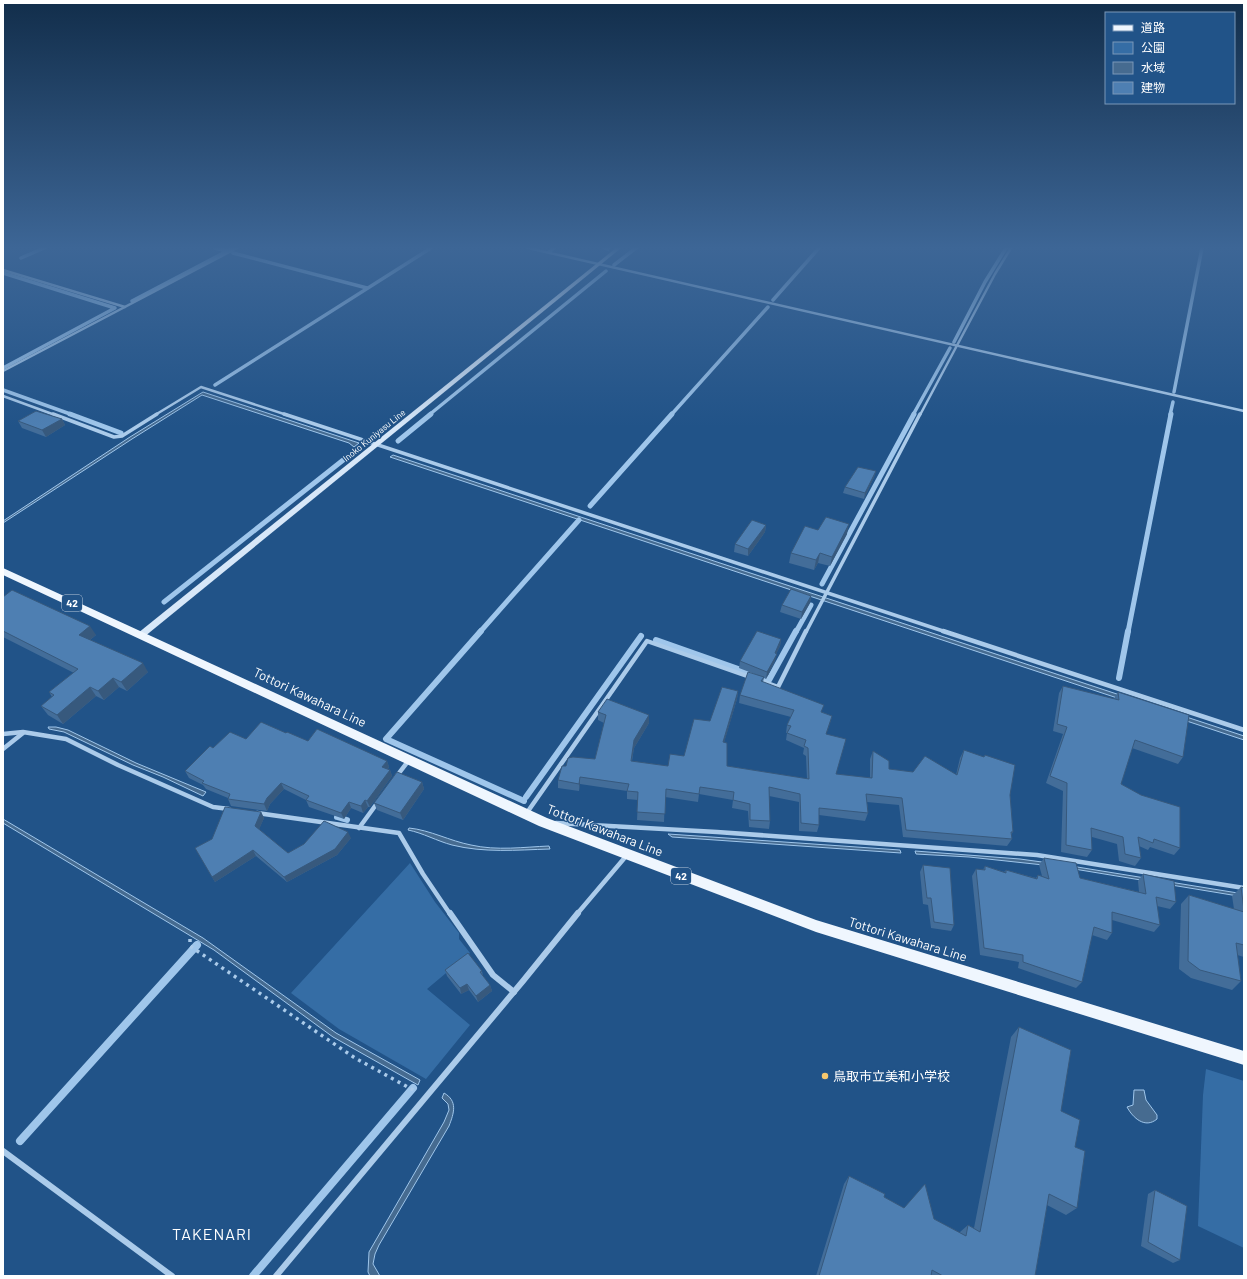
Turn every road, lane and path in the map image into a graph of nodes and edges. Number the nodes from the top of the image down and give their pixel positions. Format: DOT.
graph roads {
  1 [pos="124,308"];
  2 [pos="544,308"];
  3 [pos="790,308"];
  4 [pos="978,308"];
  5 [pos="958,346"];
  6 [pos="3,371"];
  7 [pos="3,396"];
  8 [pos="1244,411"];
  9 [pos="376,445"];
  10 [pos="3,571"];
  11 [pos="826,592"];
  12 [pos="141,635"];
  13 [pos="1244,730"];
  14 [pos="23,732"];
  15 [pos="3,734"];
  16 [pos="3,749"];
  17 [pos="410,759"];
  18 [pos="391,784"];
  19 [pos="382,797"];
  20 [pos="236,810"];
  21 [pos="252,812"];
  22 [pos="526,815"];
  23 [pos="543,822"];
  24 [pos="360,828"];
  25 [pos="628,855"];
  26 [pos="1244,888"];
  27 [pos="190,939"];
  28 [pos="514,992"];
  29 [pos="1244,1058"];
  30 [pos="425,1098"];
  31 [pos="3,1151"];
  32 [pos="172,1276"];
  33 [pos="276,1276"];
  1 -- 6 [label="street"];
  2 -- 9 [label="main road, Inoko Kuniyasu Line"];
  3 -- 5 [label="street"];
  4 -- 5 [label="street"];
  5 -- 8 [label="street"];
  5 -- 11 [label="street"];
  7 -- 9 [label="street"];
  9 -- 11 [label="street"];
  9 -- 12 [label="main road, Inoko Kuniyasu Line"];
  10 -- 12 [label="main road, Tottori Kawahara Line / 42"];
  11 -- 13 [label="street"];
  11 -- 22 [label="street"];
  12 -- 17 [label="main road, Tottori Kawahara Line / 42"];
  14 -- 15 [label="street"];
  14 -- 16 [label="street"];
  14 -- 20 [label="street"];
  17 -- 18 [label="street"];
  17 -- 22 [label="main road, Tottori Kawahara Line / 42"];
  19 -- 24 [label="street"];
  21 -- 24 [label="street"];
  22 -- 23 [label="main road, Tottori Kawahara Line / 42"];
  23 -- 25 [label="main road, Tottori Kawahara Line / 42"];
  23 -- 26 [label="street"];
  24 -- 28 [label="street"];
  25 -- 28 [label="street"];
  25 -- 29 [label="main road, Tottori Kawahara Line / 42"];
  27 -- 30 [label="path"];
  28 -- 30 [label="street"];
  30 -- 33 [label="street"];
  31 -- 32 [label="street"];
}
